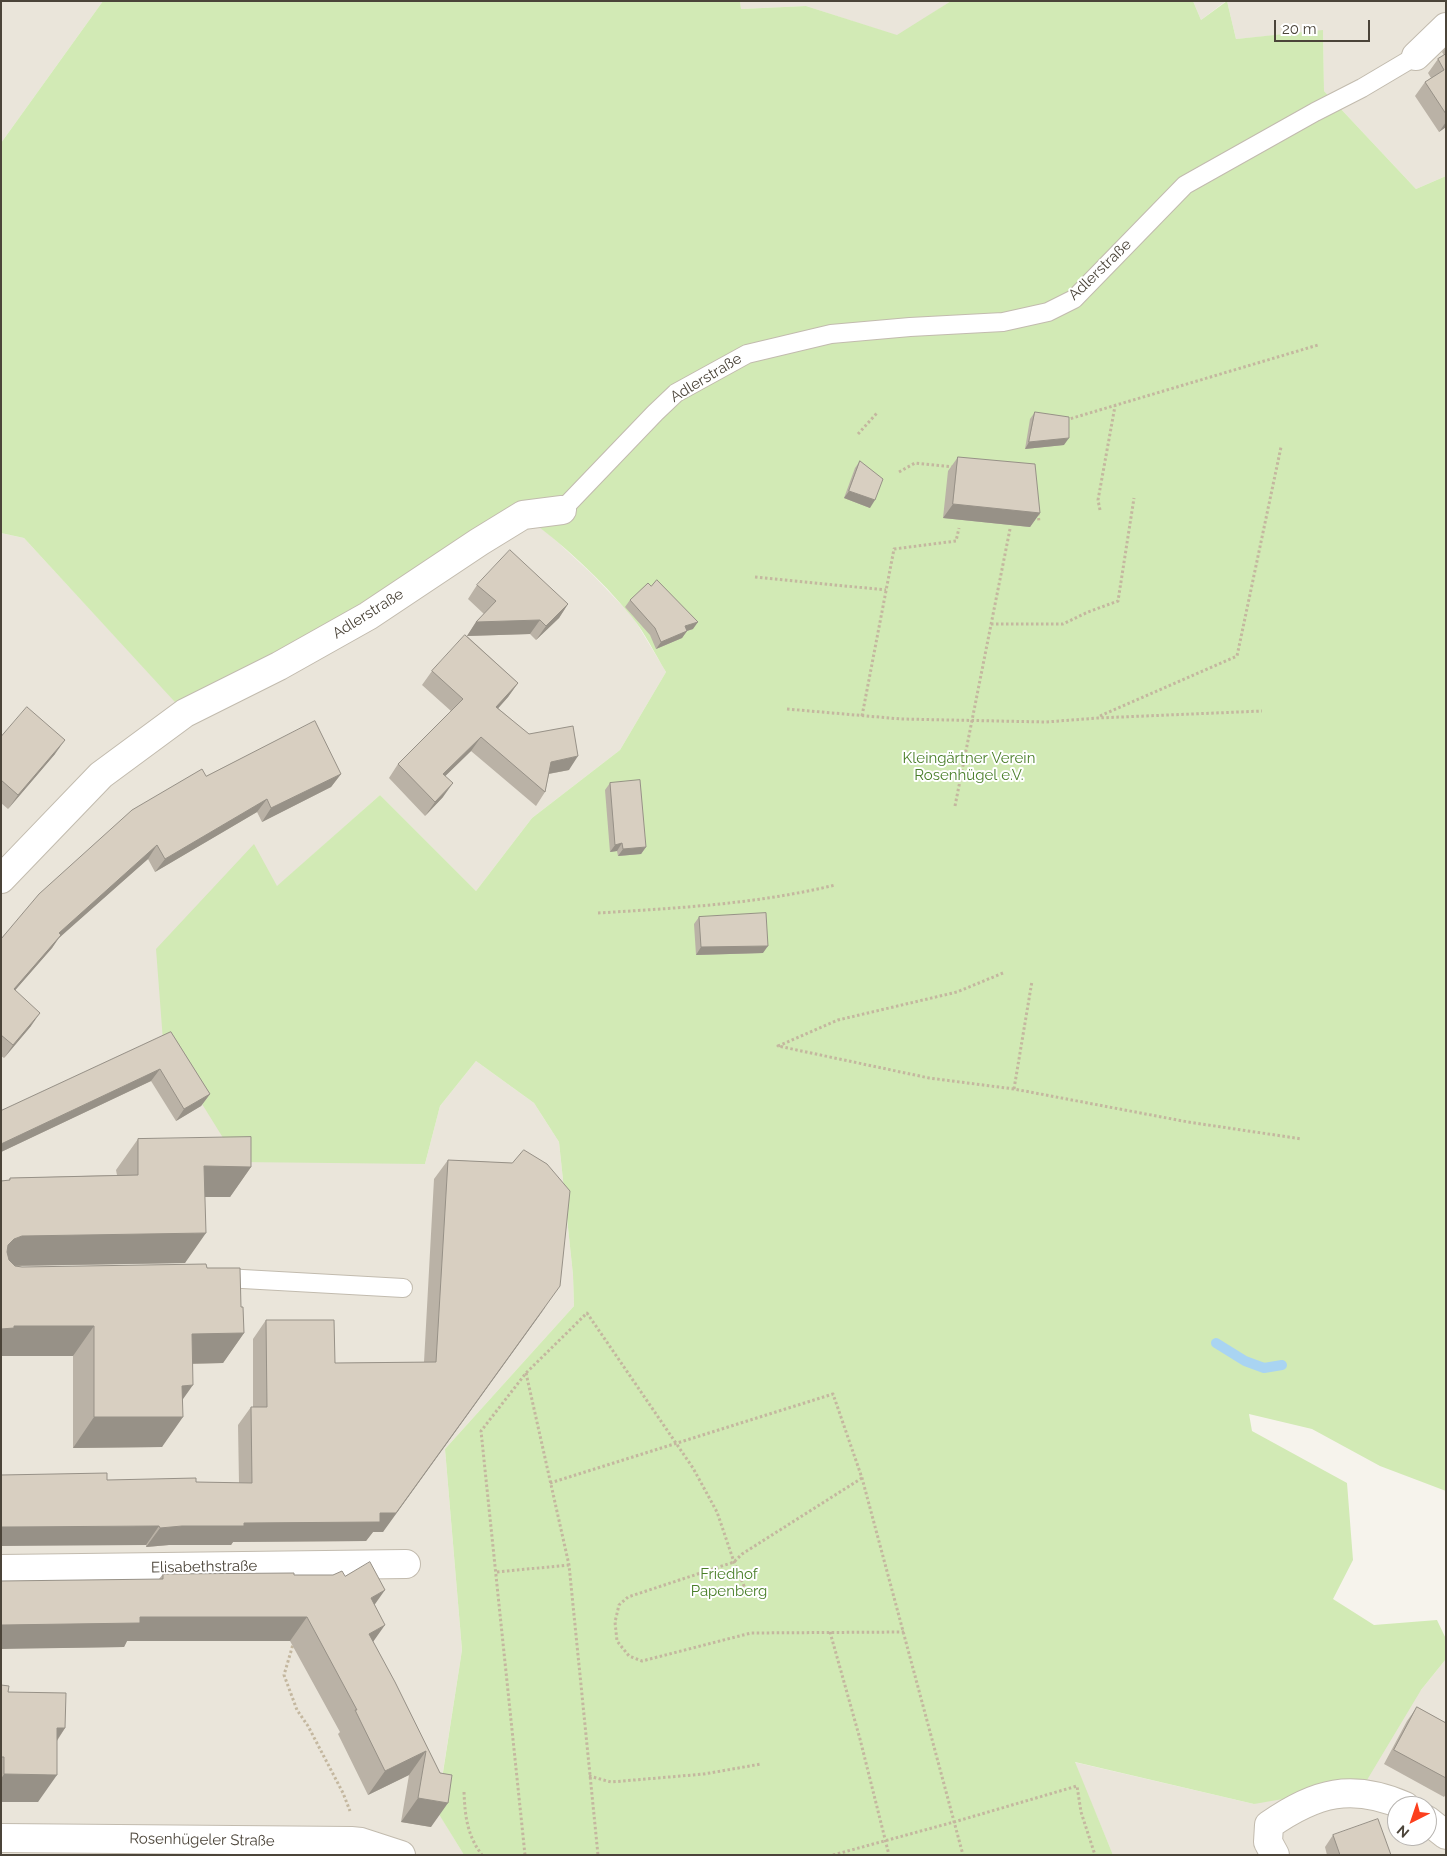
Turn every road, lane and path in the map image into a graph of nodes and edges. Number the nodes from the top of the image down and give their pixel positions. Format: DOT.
graph roads {
  1 [pos="1446,27"];
  2 [pos="1416,56"];
  3 [pos="1318,346"];
  4 [pos="1115,406"];
  5 [pos="877,413"];
  6 [pos="1058,422"];
  7 [pos="858,434"];
  8 [pos="1281,447"];
  9 [pos="954,468"];
  10 [pos="899,472"];
  11 [pos="1134,498"];
  12 [pos="1037,504"];
  13 [pos="562,510"];
  14 [pos="1100,510"];
  15 [pos="1039,522"];
  16 [pos="959,528"];
  17 [pos="1010,528"];
  18 [pos="755,577"];
  19 [pos="886,590"];
  20 [pos="991,624"];
  21 [pos="787,709"];
  22 [pos="1262,711"];
  23 [pos="862,716"];
  24 [pos="1098,718"];
  25 [pos="972,721"];
  26 [pos="955,806"];
  27 [pos="1,879"];
  28 [pos="835,885"];
  29 [pos="598,913"];
  30 [pos="1003,973"];
  31 [pos="1032,981"];
  32 [pos="1014,1089"];
  33 [pos="1302,1139"];
  34 [pos="196,1278"];
  35 [pos="225,1278"];
  36 [pos="403,1288"];
  37 [pos="526,1372"];
  38 [pos="675,1442"];
  39 [pos="862,1478"];
  40 [pos="550,1483"];
  41 [pos="734,1562"];
  42 [pos="406,1564"];
  43 [pos="569,1565"];
  44 [pos="1,1569"];
  45 [pos="497,1572"];
  46 [pos="749,1598"];
  47 [pos="830,1632"];
  48 [pos="904,1632"];
  49 [pos="295,1639"];
  50 [pos="761,1764"];
  51 [pos="589,1776"];
  52 [pos="464,1792"];
  53 [pos="1387,1799"];
  54 [pos="954,1822"];
  55 [pos="1,1838"];
  56 [pos="351,1841"];
  57 [pos="885,1841"];
  58 [pos="401,1855"];
  59 [pos="482,1855"];
  60 [pos="525,1855"];
  61 [pos="598,1855"];
  62 [pos="832,1855"];
  63 [pos="889,1855"];
  64 [pos="963,1855"];
  65 [pos="1095,1855"];
  66 [pos="1275,1855"];
  1 -- 2 [label="street, Adlerstraße"];
  2 -- 13 [label="lane, Adlerstraße"];
  3 -- 4 [label="path"];
  4 -- 6 [label="path"];
  4 -- 14 [label="path"];
  5 -- 7 [label="path"];
  8 -- 24 [label="path"];
  9 -- 10 [label="path"];
  11 -- 20 [label="path"];
  12 -- 15 [label="path"];
  13 -- 27 [label="street, Adlerstraße"];
  16 -- 19 [label="path"];
  17 -- 20 [label="path"];
  18 -- 19 [label="path"];
  19 -- 23 [label="path"];
  20 -- 25 [label="path"];
  21 -- 23 [label="path"];
  22 -- 24 [label="path"];
  23 -- 25 [label="path"];
  24 -- 25 [label="path"];
  25 -- 26 [label="path"];
  28 -- 29 [label="path"];
  30 -- 32 [label="path"];
  31 -- 32 [label="path"];
  32 -- 33 [label="path"];
  34 -- 35 [label="street"];
  35 -- 36 [label="lane"];
  37 -- 38 [label="path"];
  37 -- 40 [label="path"];
  37 -- 45 [label="path"];
  38 -- 39 [label="path"];
  38 -- 40 [label="path"];
  38 -- 41 [label="path"];
  39 -- 41 [label="path"];
  39 -- 48 [label="path"];
  40 -- 43 [label="path"];
  41 -- 46 [label="path"];
  41 -- 47 [label="path"];
  42 -- 44 [label="street, Elisabethstraße"];
  43 -- 45 [label="path"];
  43 -- 51 [label="path"];
  45 -- 60 [label="path"];
  47 -- 48 [label="path"];
  47 -- 57 [label="path"];
  48 -- 54 [label="path"];
  49 -- 56 [label="path"];
  50 -- 51 [label="path"];
  51 -- 61 [label="path"];
  52 -- 59 [label="path"];
  53 -- 66 [label="street"];
  54 -- 57 [label="path"];
  54 -- 64 [label="path"];
  54 -- 65 [label="path"];
  55 -- 56 [label="street, Rosenhügeler Straße"];
  56 -- 58 [label="street, Rosenhügeler Straße"];
  57 -- 62 [label="path"];
  57 -- 63 [label="path"];
}
